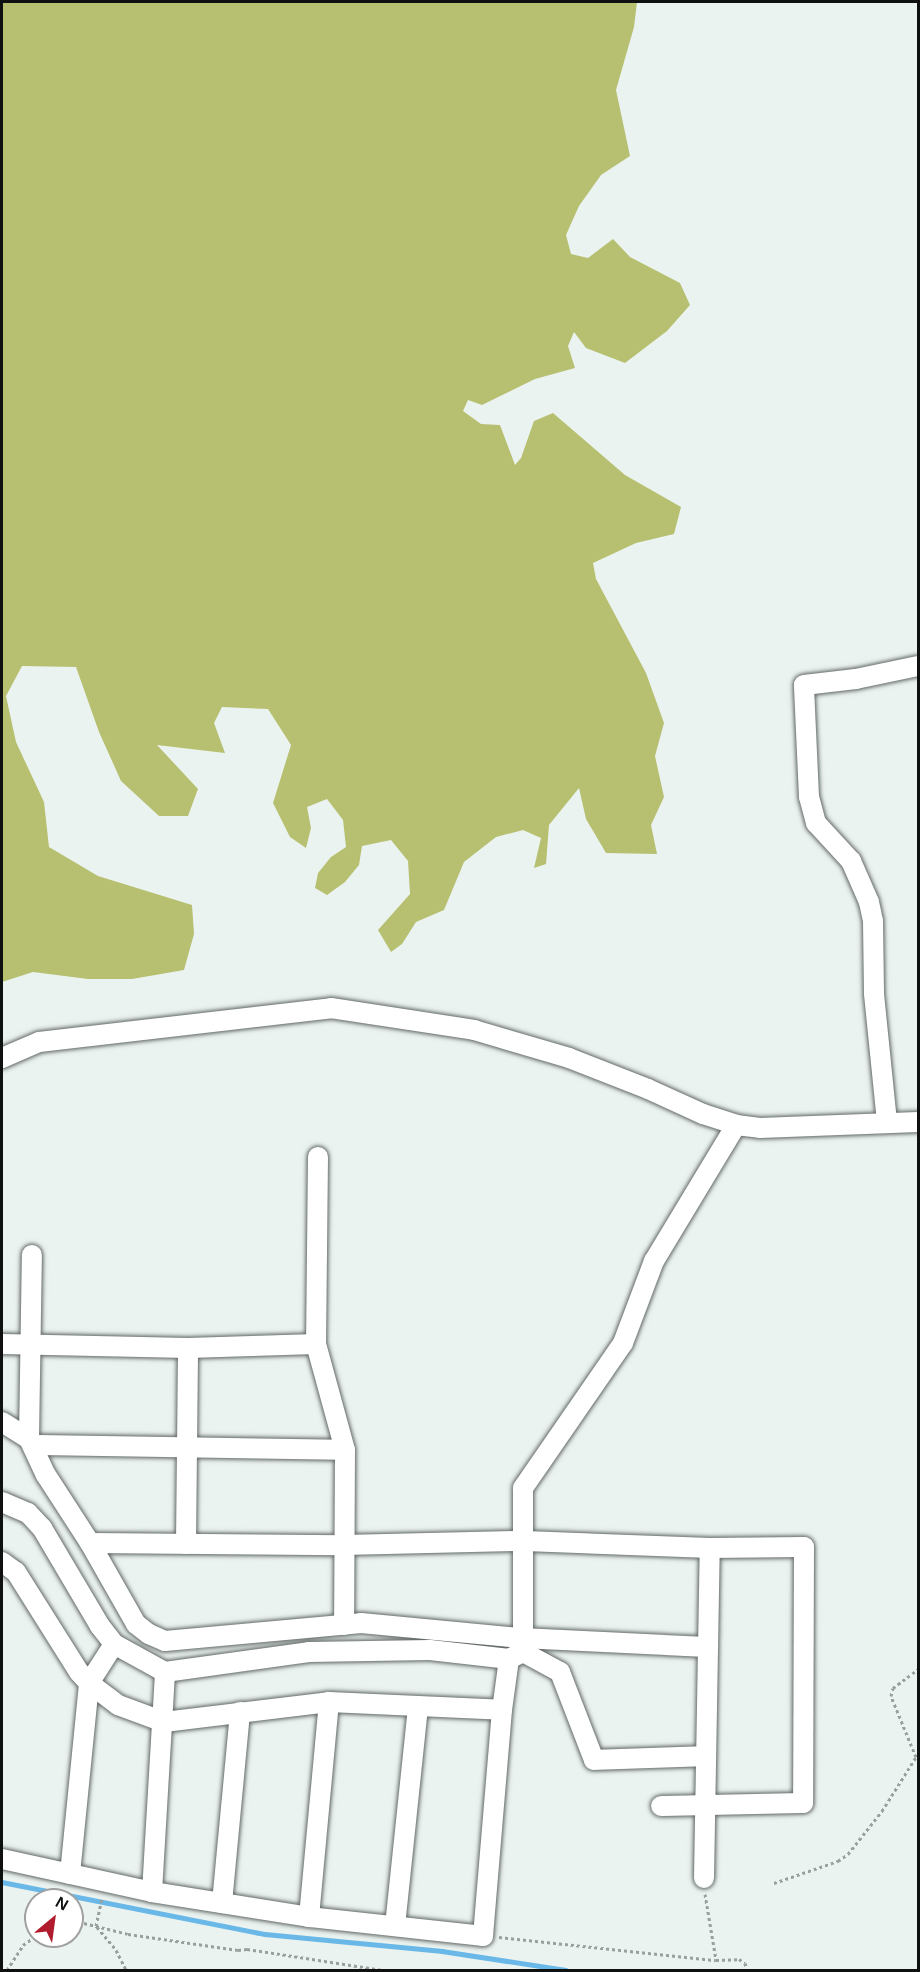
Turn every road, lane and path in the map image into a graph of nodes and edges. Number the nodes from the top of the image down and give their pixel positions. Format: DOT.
graph roads {
  1 [pos="918,666"];
  2 [pos="2,1058"];
  3 [pos="887,1122"];
  4 [pos="918,1122"];
  5 [pos="736,1125"];
  6 [pos="318,1157"];
  7 [pos="32,1255"];
  8 [pos="2,1344"];
  9 [pos="29,1344"];
  10 [pos="316,1344"];
  11 [pos="188,1348"];
  12 [pos="2,1422"];
  13 [pos="31,1442"];
  14 [pos="188,1448"];
  15 [pos="345,1450"];
  16 [pos="2,1502"];
  17 [pos="525,1541"];
  18 [pos="90,1543"];
  19 [pos="186,1544"];
  20 [pos="343,1545"];
  21 [pos="710,1548"];
  22 [pos="2,1562"];
  23 [pos="344,1625"];
  24 [pos="114,1644"];
  25 [pos="707,1647"];
  26 [pos="518,1650"];
  27 [pos="918,1669"];
  28 [pos="165,1672"];
  29 [pos="89,1683"];
  30 [pos="329,1702"];
  31 [pos="418,1708"];
  32 [pos="502,1710"];
  33 [pos="240,1712"];
  34 [pos="164,1722"];
  35 [pos="706,1756"];
  36 [pos="706,1804"];
  37 [pos="661,1806"];
  38 [pos="2,1859"];
  39 [pos="70,1874"];
  40 [pos="705,1878"];
  41 [pos="106,1883"];
  42 [pos="774,1883"];
  43 [pos="152,1892"];
  44 [pos="222,1903"];
  45 [pos="309,1917"];
  46 [pos="84,1925"];
  47 [pos="96,1926"];
  48 [pos="395,1926"];
  49 [pos="483,1936"];
  50 [pos="24,1944"];
  51 [pos="716,1960"];
  52 [pos="747,1970"];
  53 [pos="7,1971"];
  54 [pos="126,1971"];
  55 [pos="382,1971"];
  1 -- 3 [label="street"];
  2 -- 5 [label="street"];
  3 -- 4 [label="street"];
  3 -- 5 [label="street"];
  5 -- 17 [label="street"];
  6 -- 10 [label="street"];
  7 -- 9 [label="street"];
  8 -- 9 [label="street"];
  9 -- 11 [label="street"];
  9 -- 13 [label="street"];
  10 -- 11 [label="street"];
  10 -- 15 [label="street"];
  11 -- 14 [label="street"];
  12 -- 13 [label="street"];
  13 -- 14 [label="street"];
  13 -- 18 [label="street"];
  14 -- 15 [label="street"];
  14 -- 19 [label="street"];
  15 -- 20 [label="street"];
  16 -- 24 [label="street"];
  17 -- 20 [label="street"];
  17 -- 21 [label="street"];
  17 -- 26 [label="street"];
  18 -- 19 [label="street"];
  18 -- 23 [label="street"];
  19 -- 20 [label="street"];
  20 -- 23 [label="street"];
  21 -- 25 [label="street"];
  21 -- 36 [label="street"];
  22 -- 29 [label="street"];
  23 -- 26 [label="street"];
  24 -- 28 [label="street"];
  24 -- 29 [label="street"];
  25 -- 26 [label="street"];
  25 -- 35 [label="street"];
  26 -- 28 [label="street"];
  26 -- 32 [label="street"];
  26 -- 35 [label="street"];
  27 -- 42 [label="path"];
  28 -- 34 [label="street"];
  29 -- 34 [label="street"];
  29 -- 39 [label="street"];
  30 -- 31 [label="street"];
  30 -- 33 [label="street"];
  30 -- 45 [label="street"];
  31 -- 32 [label="street"];
  31 -- 48 [label="street"];
  32 -- 49 [label="street"];
  33 -- 34 [label="street"];
  33 -- 44 [label="street"];
  34 -- 43 [label="street"];
  35 -- 36 [label="street"];
  36 -- 37 [label="street"];
  36 -- 40 [label="street"];
  38 -- 39 [label="street"];
  39 -- 41 [label="street"];
  40 -- 51 [label="path"];
  41 -- 43 [label="street"];
  41 -- 47 [label="path"];
  43 -- 44 [label="street"];
  44 -- 45 [label="street"];
  45 -- 48 [label="street"];
  46 -- 47 [label="path"];
  47 -- 54 [label="path"];
  47 -- 55 [label="path"];
  48 -- 49 [label="street"];
  49 -- 51 [label="path"];
  50 -- 53 [label="path"];
  51 -- 52 [label="path"];
}
